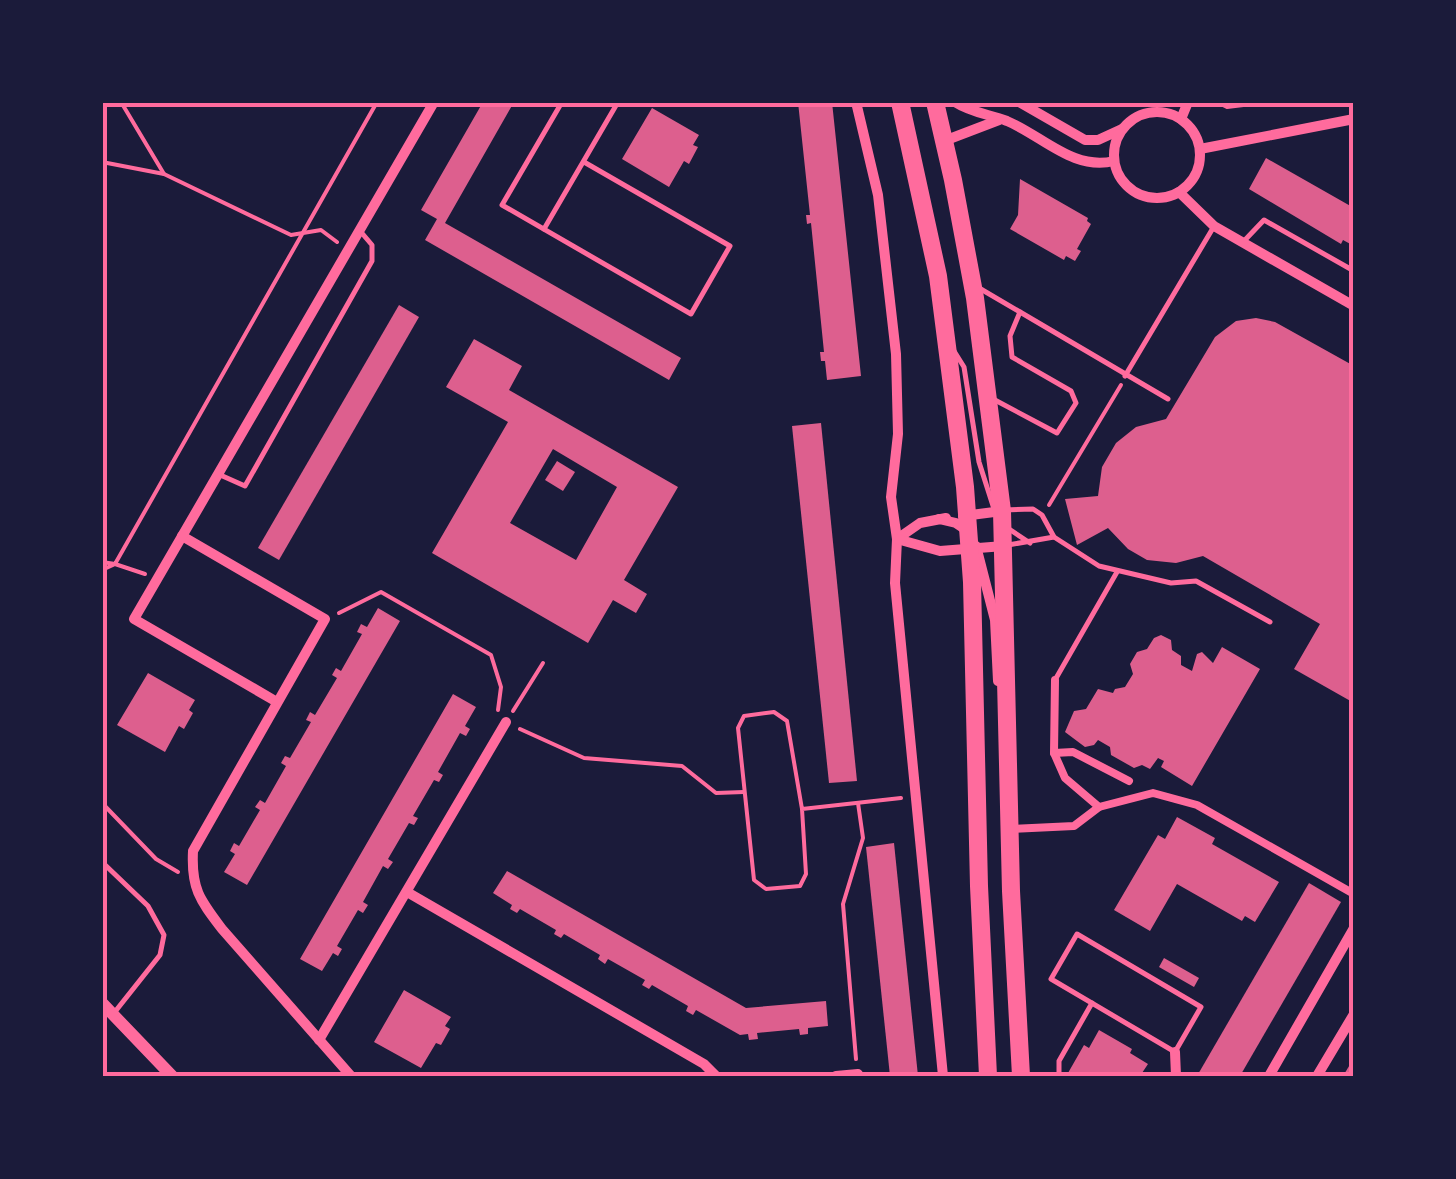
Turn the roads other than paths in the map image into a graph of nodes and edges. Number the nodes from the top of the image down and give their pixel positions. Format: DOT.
graph roads {
  1 [pos="434,102"];
  2 [pos="562,102"];
  3 [pos="618,102"];
  4 [pos="856,102"];
  5 [pos="934,102"];
  6 [pos="1019,102"];
  7 [pos="1141,102"];
  8 [pos="1188,102"];
  9 [pos="960,104"];
  10 [pos="903,108"];
  11 [pos="1135,118"];
  12 [pos="1354,119"];
  13 [pos="1002,120"];
  14 [pos="1181,120"];
  15 [pos="1122,129"];
  16 [pos="944,141"];
  17 [pos="1200,148"];
  18 [pos="1114,161"];
  19 [pos="584,162"];
  20 [pos="1179,192"];
  21 [pos="1214,226"];
  22 [pos="544,229"];
  23 [pos="360,230"];
  24 [pos="1242,242"];
  25 [pos="1354,271"];
  26 [pos="972,283"];
  27 [pos="1354,306"];
  28 [pos="1020,312"];
  29 [pos="944,336"];
  30 [pos="1126,376"];
  31 [pos="988,396"];
  32 [pos="1168,399"];
  33 [pos="218,474"];
  34 [pos="1000,515"];
  35 [pos="182,536"];
  36 [pos="971,536"];
  37 [pos="1054,537"];
  38 [pos="898,539"];
  39 [pos="1030,542"];
  40 [pos="1004,546"];
  41 [pos="1117,572"];
  42 [pos="1270,622"];
  43 [pos="1055,680"];
  44 [pos="278,702"];
  45 [pos="1007,721"];
  46 [pos="506,722"];
  47 [pos="1054,752"];
  48 [pos="1129,781"];
  49 [pos="1099,807"];
  50 [pos="1008,829"];
  51 [pos="102,862"];
  52 [pos="407,892"];
  53 [pos="1354,894"];
  54 [pos="1354,928"];
  55 [pos="1092,1003"];
  56 [pos="108,1008"];
  57 [pos="1354,1014"];
  58 [pos="319,1040"];
  59 [pos="1175,1052"];
  60 [pos="858,1074"];
  61 [pos="172,1076"];
  62 [pos="351,1076"];
  63 [pos="716,1076"];
  64 [pos="836,1076"];
  65 [pos="943,1076"];
  66 [pos="988,1076"];
  67 [pos="1021,1076"];
  68 [pos="1059,1076"];
  69 [pos="1176,1076"];
  70 [pos="1269,1076"];
  71 [pos="1317,1076"];
  1 -- 23 [label="street"];
  2 -- 22 [label="lane"];
  3 -- 19 [label="lane"];
  4 -- 38 [label="street"];
  5 -- 16 [label="main road"];
  6 -- 15 [label="street"];
  7 -- 11 [label="street"];
  8 -- 14 [label="street"];
  9 -- 13 [label="street"];
  10 -- 29 [label="main road"];
  11 -- 14 [label="street"];
  11 -- 15 [label="street"];
  12 -- 17 [label="street"];
  13 -- 16 [label="street"];
  13 -- 18 [label="street"];
  14 -- 17 [label="street"];
  15 -- 18 [label="street"];
  16 -- 26 [label="main road"];
  17 -- 20 [label="street"];
  18 -- 20 [label="street"];
  19 -- 22 [label="lane"];
  19 -- 22 [label="lane"];
  20 -- 21 [label="street"];
  21 -- 24 [label="street"];
  21 -- 30 [label="lane"];
  23 -- 33 [label="street"];
  23 -- 33 [label="lane"];
  24 -- 25 [label="lane"];
  24 -- 27 [label="street"];
  26 -- 28 [label="lane"];
  26 -- 31 [label="main road"];
  28 -- 30 [label="lane"];
  28 -- 31 [label="lane"];
  29 -- 34 [label="lane"];
  29 -- 36 [label="main road"];
  30 -- 32 [label="lane"];
  31 -- 34 [label="main road"];
  33 -- 35 [label="street"];
  34 -- 36 [label="street"];
  34 -- 37 [label="lane"];
  34 -- 39 [label="lane"];
  34 -- 40 [label="main road"];
  35 -- 44 [label="street"];
  35 -- 44 [label="street"];
  36 -- 38 [label="street"];
  36 -- 38 [label="street"];
  36 -- 40 [label="street"];
  36 -- 45 [label="street"];
  36 -- 66 [label="main road"];
  37 -- 39 [label="lane"];
  37 -- 41 [label="lane"];
  38 -- 65 [label="street"];
  39 -- 40 [label="lane"];
  40 -- 45 [label="main road"];
  41 -- 42 [label="lane"];
  41 -- 43 [label="lane"];
  43 -- 47 [label="street"];
  44 -- 58 [label="street"];
  45 -- 50 [label="main road"];
  46 -- 52 [label="street"];
  47 -- 48 [label="street"];
  47 -- 49 [label="street"];
  49 -- 50 [label="street"];
  49 -- 53 [label="street"];
  50 -- 67 [label="main road"];
  51 -- 56 [label="lane"];
  52 -- 58 [label="street"];
  52 -- 63 [label="street"];
  54 -- 70 [label="street"];
  55 -- 59 [label="lane"];
  55 -- 59 [label="lane"];
  55 -- 68 [label="lane"];
  56 -- 61 [label="street"];
  57 -- 71 [label="street"];
  58 -- 62 [label="street"];
  59 -- 69 [label="street"];
  60 -- 64 [label="street"];
}
